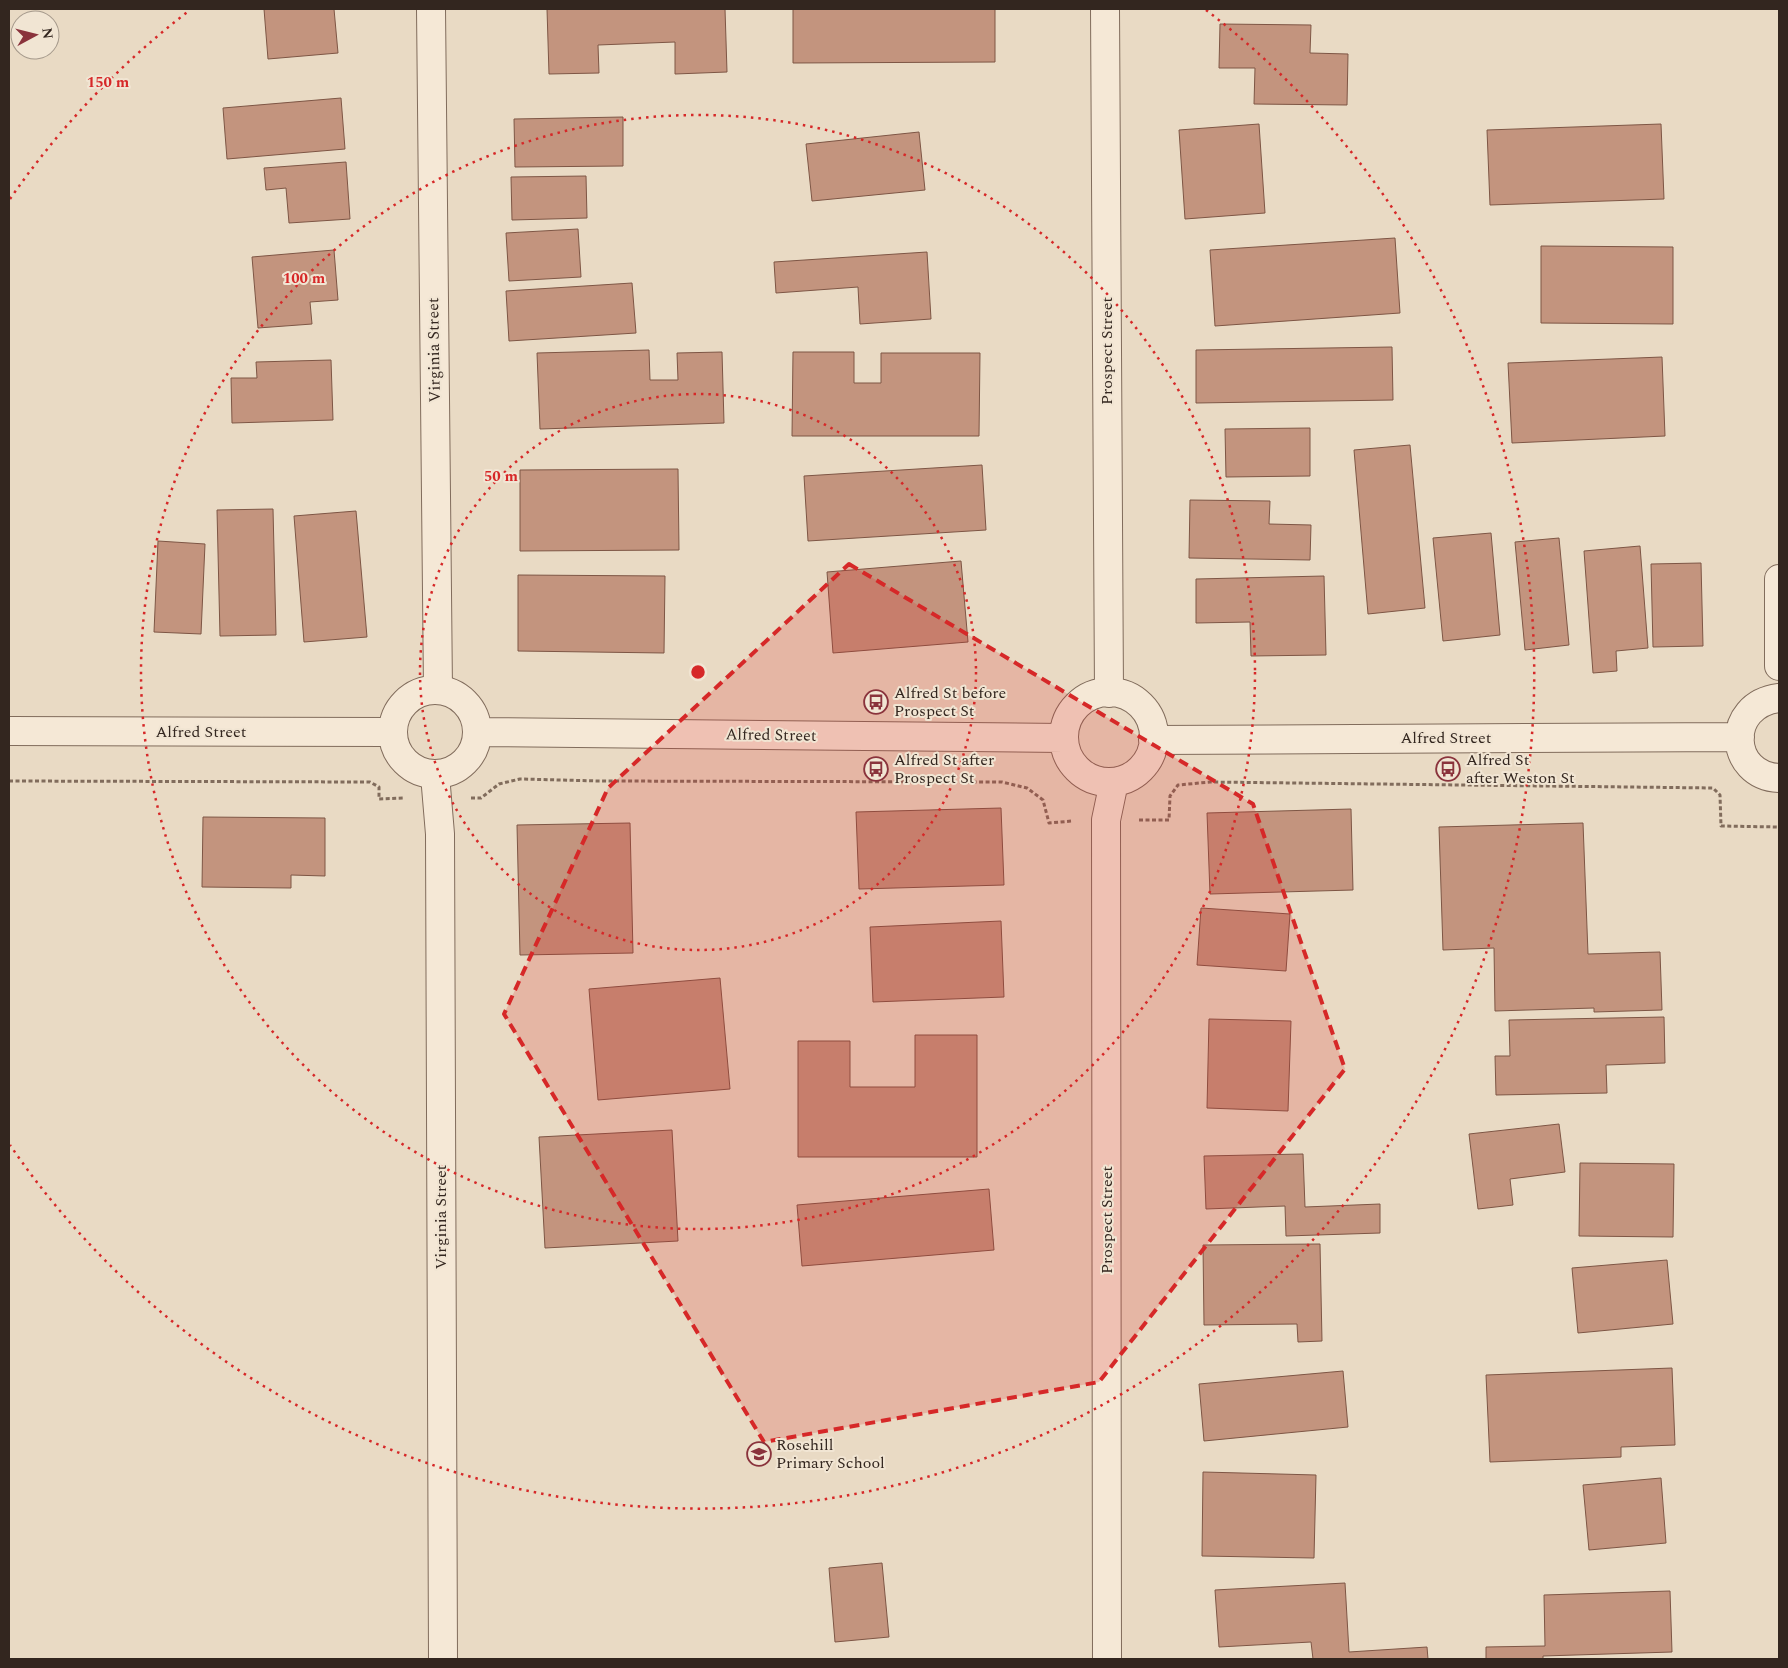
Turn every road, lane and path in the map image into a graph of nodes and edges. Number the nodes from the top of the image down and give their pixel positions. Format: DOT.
graph roads {
  1 [pos="431,9"];
  2 [pos="1105,9"];
  3 [pos="1779,579"];
  4 [pos="1779,666"];
  5 [pos="438,690"];
  6 [pos="1109,693"];
  7 [pos="1779,698"];
  8 [pos="9,731"];
  9 [pos="393,732"];
  10 [pos="478,732"];
  11 [pos="1740,737"];
  12 [pos="1064,738"];
  13 [pos="1153,740"];
  14 [pos="435,775"];
  15 [pos="1779,778"];
  16 [pos="9,781"];
  17 [pos="1114,782"];
  18 [pos="405,798"];
  19 [pos="480,798"];
  20 [pos="1150,820"];
  21 [pos="1064,822"];
  22 [pos="1779,827"];
  23 [pos="443,1659"];
  24 [pos="1107,1659"];
  1 -- 5 [label="street, Virginia Street"];
  2 -- 6 [label="street, Prospect Street"];
  3 -- 4 [label="street"];
  5 -- 9 [label="street"];
  5 -- 10 [label="street"];
  6 -- 12 [label="street"];
  6 -- 13 [label="street"];
  7 -- 11 [label="street"];
  8 -- 9 [label="street, Alfred Street"];
  9 -- 14 [label="street"];
  10 -- 12 [label="street, Alfred Street"];
  10 -- 14 [label="street"];
  11 -- 13 [label="street, Alfred Street"];
  11 -- 15 [label="street"];
  12 -- 17 [label="street"];
  13 -- 17 [label="street"];
  14 -- 23 [label="street, Virginia Street"];
  16 -- 18 [label="path"];
  17 -- 24 [label="street, Prospect Street"];
  19 -- 21 [label="path"];
  20 -- 22 [label="path"];
}
